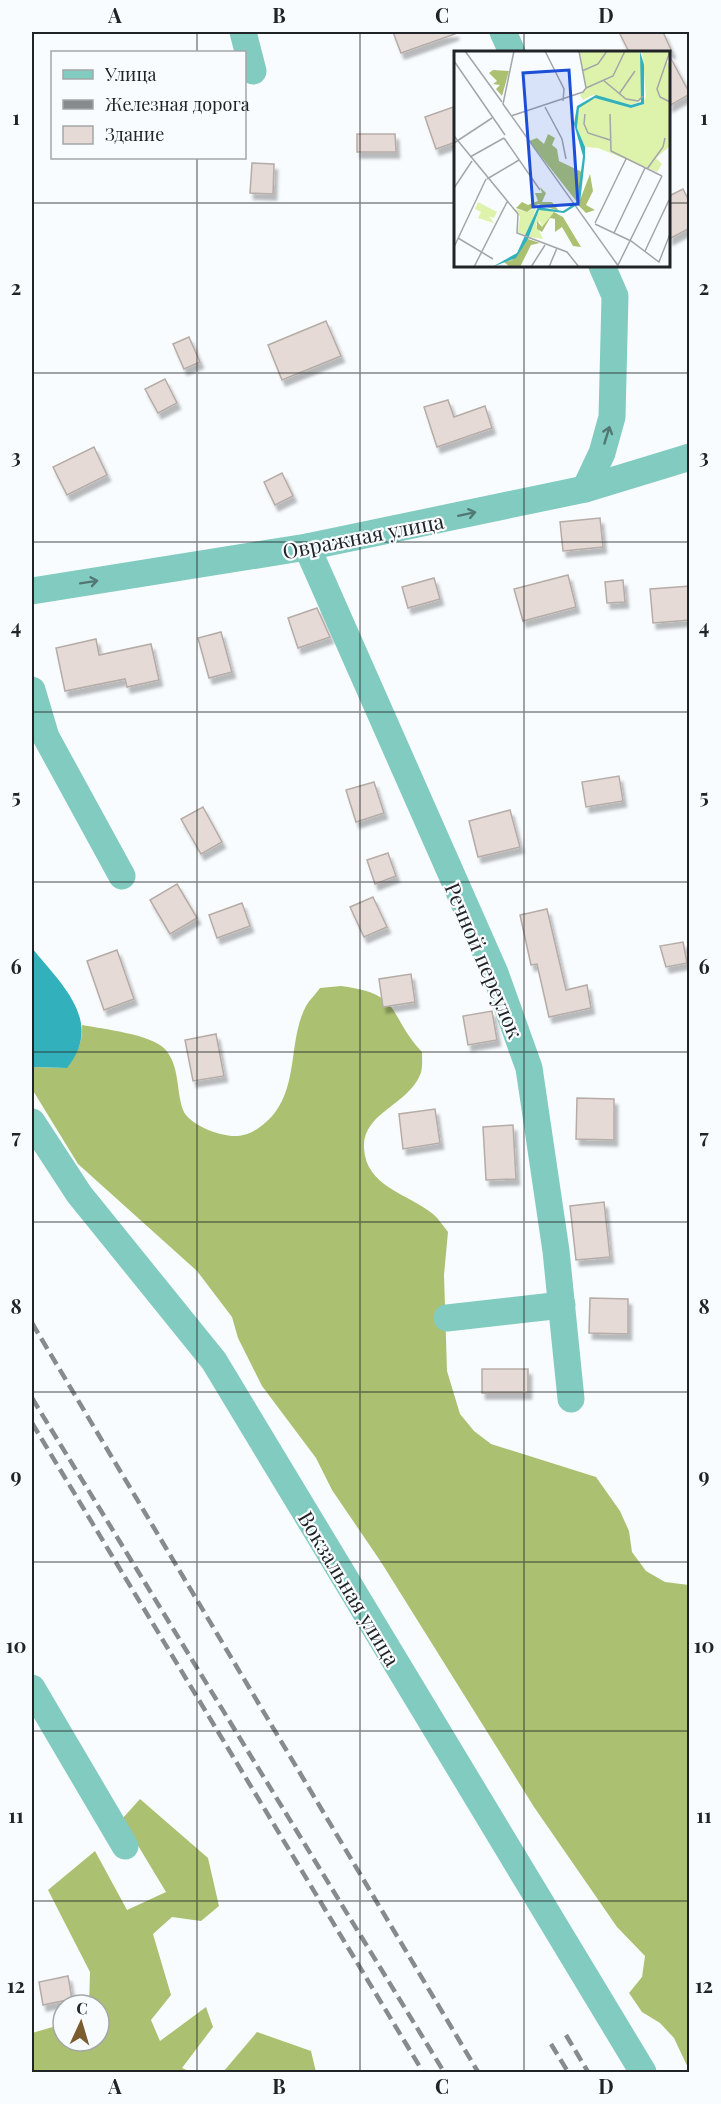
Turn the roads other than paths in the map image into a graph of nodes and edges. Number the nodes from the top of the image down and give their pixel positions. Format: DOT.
graph roads {
  1 [pos="243,32"];
  2 [pos="504,32"];
  3 [pos="512,51"];
  4 [pos="254,71"];
  5 [pos="602,267"];
  6 [pos="690,457"];
  7 [pos="585,489"];
  8 [pos="307,547"];
  9 [pos="32,591"];
  10 [pos="32,690"];
  11 [pos="122,876"];
  12 [pos="32,1122"];
  13 [pos="562,1305"];
  14 [pos="447,1318"];
  15 [pos="571,1399"];
  16 [pos="32,1688"];
  17 [pos="124,1846"];
  18 [pos="643,2073"];
  1 -- 4 [label="street"];
  2 -- 3 [label="street"];
  7 -- 5 [label="street, one-way"];
  6 -- 7 [label="street, Овражная улица"];
  8 -- 7 [label="street, Овражная улица, one-way"];
  9 -- 8 [label="street, Овражная улица, one-way"];
  8 -- 13 [label="street, Речной переулок"];
  10 -- 11 [label="street"];
  12 -- 18 [label="street, Вокзальная улица"];
  13 -- 14 [label="street"];
  13 -- 15 [label="street, Речной переулок"];
  16 -- 17 [label="street"];
}
